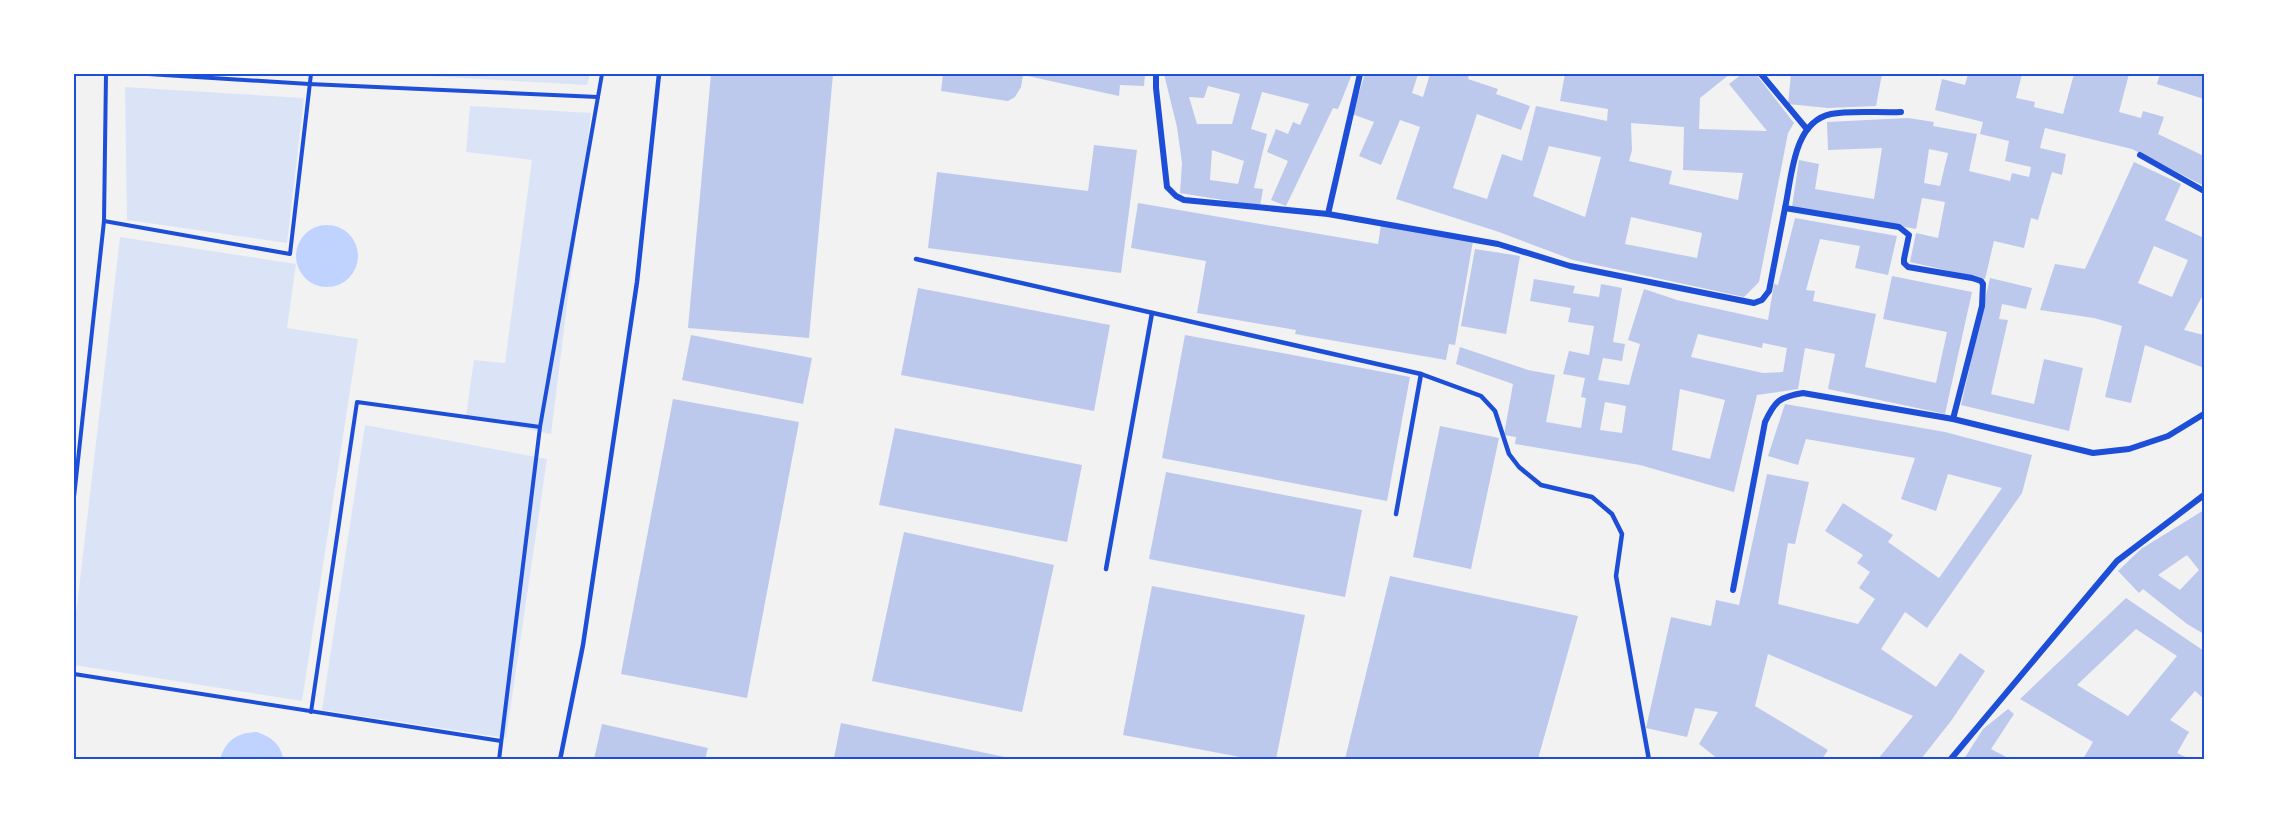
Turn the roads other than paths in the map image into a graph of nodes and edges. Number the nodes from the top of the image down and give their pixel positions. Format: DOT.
graph roads {
  1 [pos="659,74"];
  2 [pos="1156,74"];
  3 [pos="1360,74"];
  4 [pos="1761,74"];
  5 [pos="1901,112"];
  6 [pos="1806,128"];
  7 [pos="2140,155"];
  8 [pos="2205,191"];
  9 [pos="1785,208"];
  10 [pos="1328,214"];
  11 [pos="916,259"];
  12 [pos="1152,313"];
  13 [pos="1421,374"];
  14 [pos="2205,414"];
  15 [pos="1953,419"];
  16 [pos="2205,495"];
  17 [pos="1396,514"];
  18 [pos="1106,569"];
  19 [pos="1733,590"];
  20 [pos="561,759"];
  21 [pos="1649,759"];
  22 [pos="1953,759"];
  1 -- 20 [label="lane"];
  2 -- 10 [label="street"];
  3 -- 10 [label="street"];
  4 -- 6 [label="street"];
  5 -- 6 [label="street"];
  6 -- 9 [label="street"];
  7 -- 8 [label="street"];
  9 -- 10 [label="street"];
  9 -- 15 [label="street"];
  11 -- 12 [label="lane"];
  12 -- 13 [label="lane"];
  12 -- 18 [label="lane"];
  13 -- 17 [label="lane"];
  13 -- 21 [label="lane"];
  14 -- 15 [label="street"];
  15 -- 19 [label="street"];
  16 -- 22 [label="street"];
}
